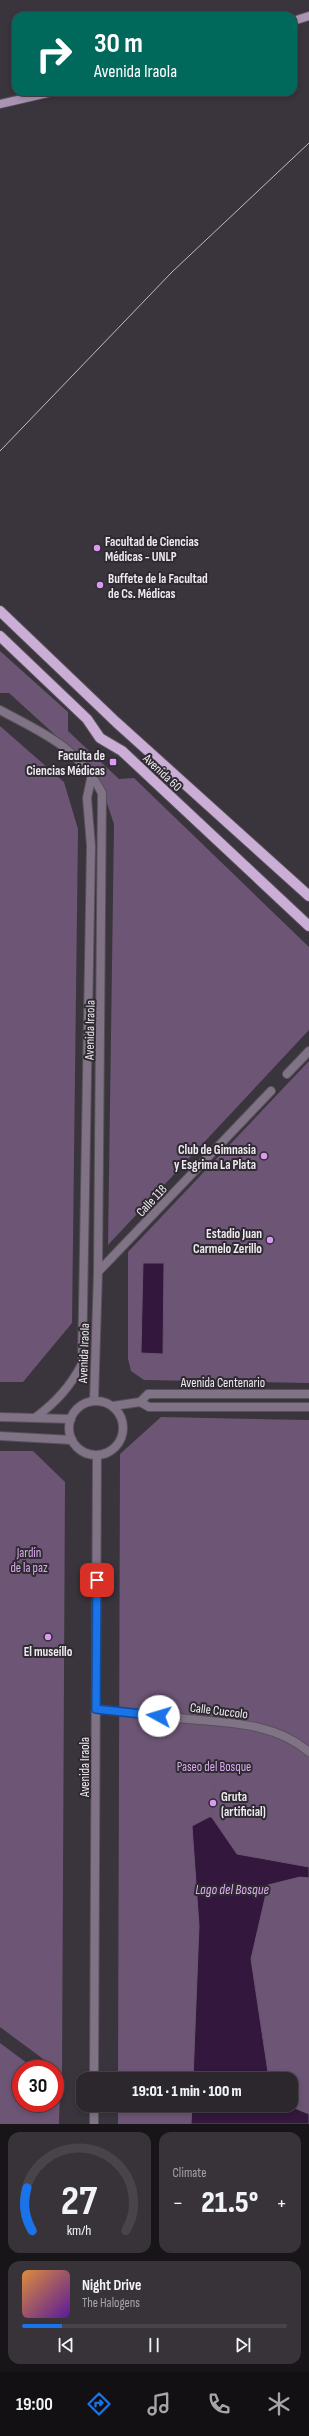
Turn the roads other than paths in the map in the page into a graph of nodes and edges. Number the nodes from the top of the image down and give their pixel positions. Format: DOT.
graph roads {
  1 [pos="309,16"];
  2 [pos="297,20"];
  3 [pos="35,96"];
  4 [pos="0,104"];
  5 [pos="0,611"];
  6 [pos="0,636"];
  7 [pos="0,710"];
  8 [pos="92,774"];
  9 [pos="309,896"];
  10 [pos="309,926"];
  11 [pos="309,1051"];
  12 [pos="287,1074"];
  13 [pos="271,1091"];
  14 [pos="98,1272"];
  15 [pos="309,1394"];
  16 [pos="94,1401"];
  17 [pos="140,1402"];
  18 [pos="113,1406"];
  19 [pos="309,1406"];
  20 [pos="0,1417"];
  21 [pos="35,1418"];
  22 [pos="71,1419"];
  23 [pos="0,1436"];
  24 [pos="72,1440"];
  25 [pos="97,1455"];
  26 [pos="96,1709"];
  27 [pos="309,1752"];
  28 [pos="94,2072"];
  29 [pos="94,2112"];
  30 [pos="94,2124"];
  1 -- 2 [label="street"];
  3 -- 4 [label="street"];
  5 -- 9 [label="main road, Avenida 60"];
  6 -- 10 [label="main road, Avenida 60"];
  7 -- 8 [label="street, Avenida Iraola"];
  8 -- 14 [label="street, Avenida Iraola"];
  8 -- 21 [label="street"];
  11 -- 12 [label="street"];
  13 -- 14 [label="street, Calle 118"];
  14 -- 16 [label="street, Avenida Iraola"];
  15 -- 17 [label="street, Avenida Centenario"];
  16 -- 18 [label="street"];
  16 -- 22 [label="street"];
  17 -- 18 [label="street, Avenida Centenario"];
  17 -- 19 [label="street, Avenida Centenario"];
  18 -- 25 [label="street"];
  20 -- 21 [label="street"];
  21 -- 22 [label="street"];
  22 -- 24 [label="street"];
  23 -- 24 [label="street"];
  24 -- 25 [label="street"];
  25 -- 26 [label="street, Avenida Iraola"];
  26 -- 27 [label="street, Calle Cuccolo"];
  26 -- 28 [label="street, Avenida Iraola"];
  29 -- 30 [label="street"];
}
